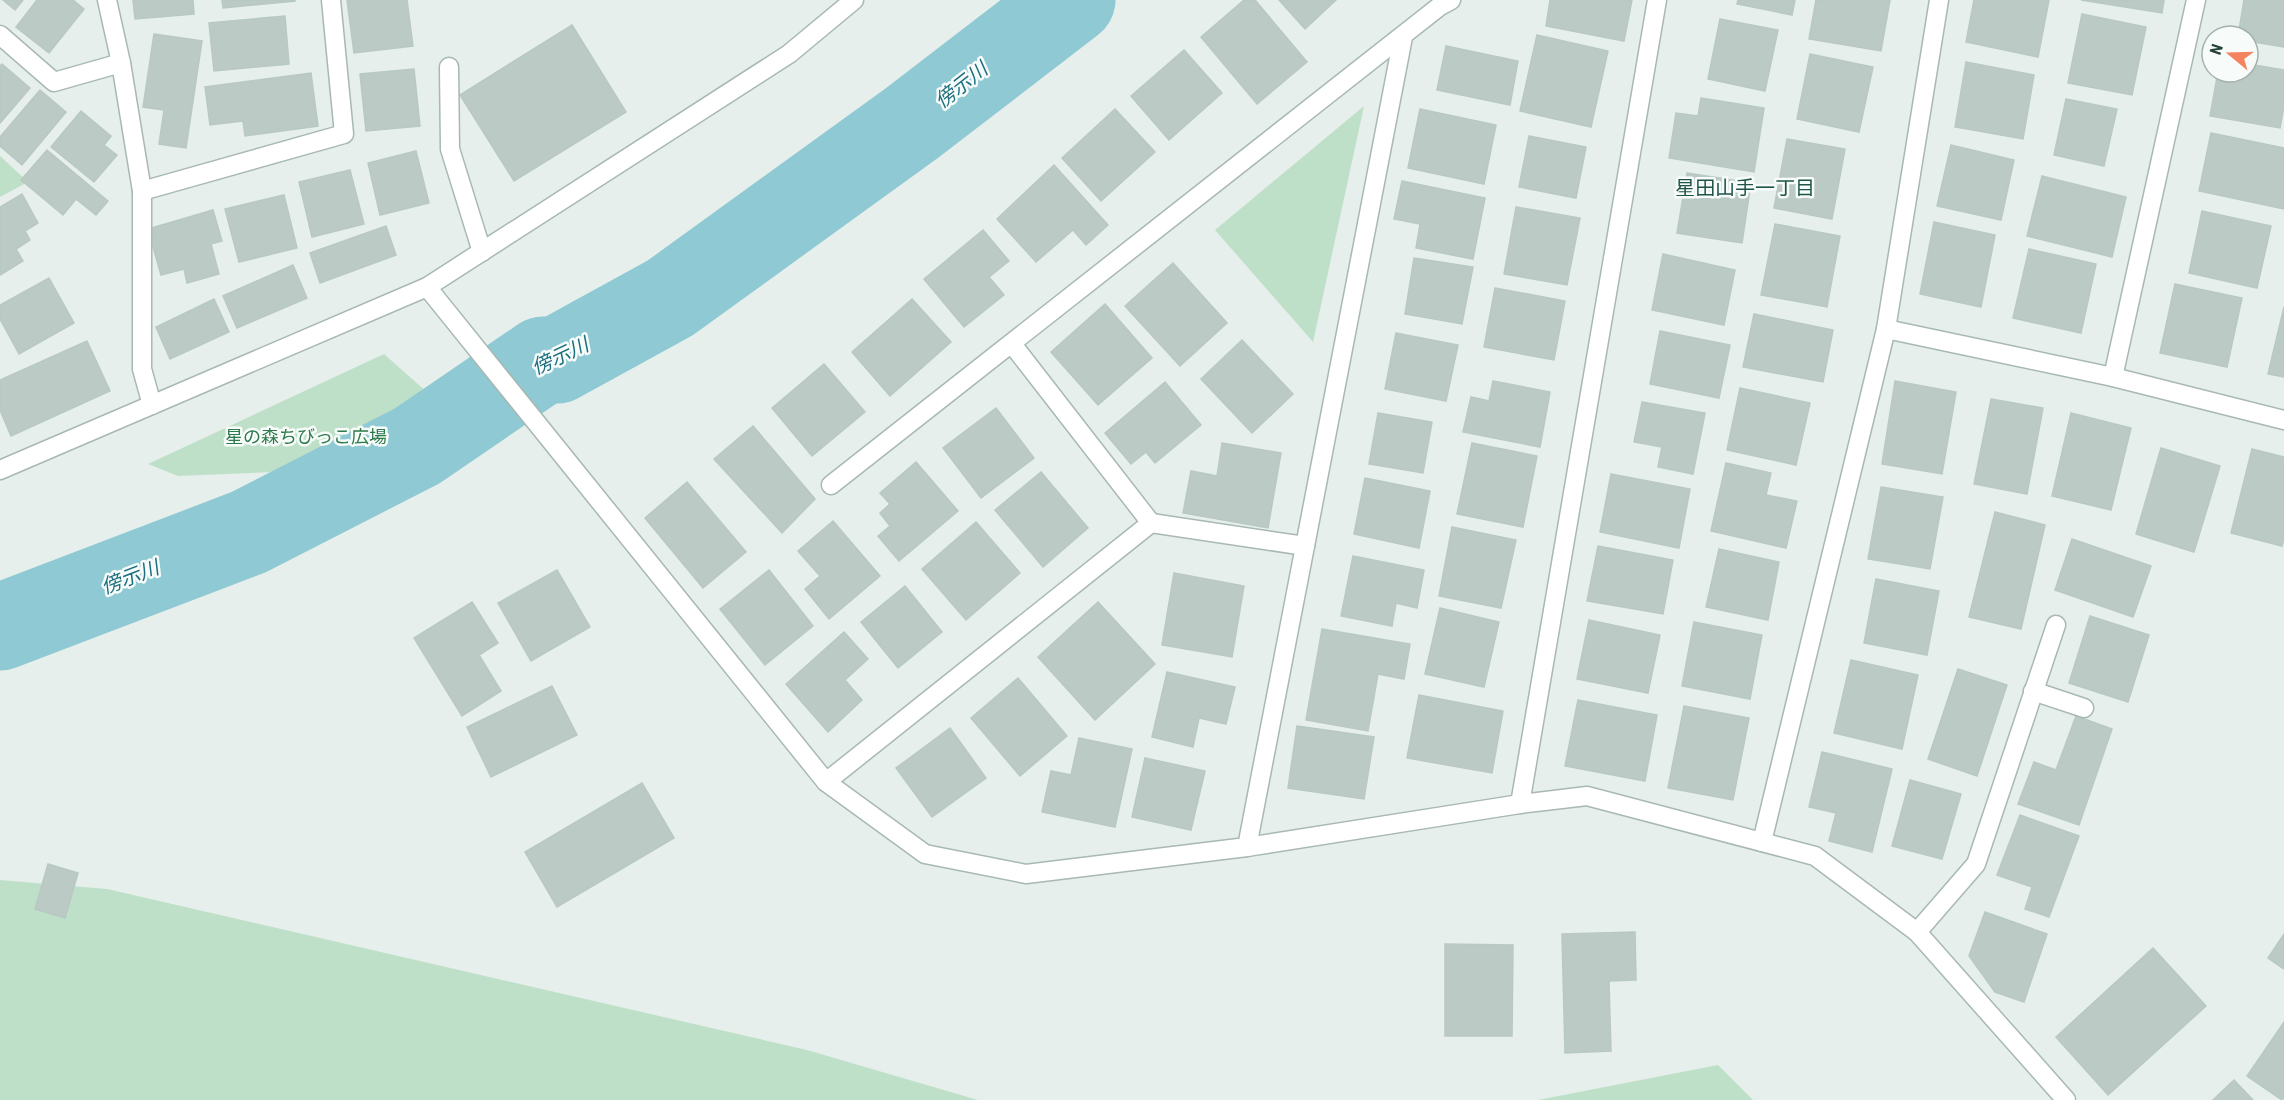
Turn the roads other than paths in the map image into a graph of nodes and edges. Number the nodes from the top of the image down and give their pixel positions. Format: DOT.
graph roads {
  1 [pos="107,0"];
  2 [pos="331,0"];
  3 [pos="854,0"];
  4 [pos="1657,0"];
  5 [pos="1939,0"];
  6 [pos="2196,0"];
  7 [pos="1443,2"];
  8 [pos="0,35"];
  9 [pos="1403,36"];
  10 [pos="121,63"];
  11 [pos="448,67"];
  12 [pos="142,191"];
  13 [pos="482,252"];
  14 [pos="427,287"];
  15 [pos="1886,329"];
  16 [pos="1012,344"];
  17 [pos="2113,377"];
  18 [pos="152,405"];
  19 [pos="2284,420"];
  20 [pos="0,470"];
  21 [pos="831,485"];
  22 [pos="1151,523"];
  23 [pos="1305,546"];
  24 [pos="2056,625"];
  25 [pos="2034,691"];
  26 [pos="2084,708"];
  27 [pos="826,782"];
  28 [pos="1520,804"];
  29 [pos="1762,842"];
  30 [pos="1247,848"];
  31 [pos="1917,932"];
  32 [pos="2067,1100"];
  1 -- 10 [label="street"];
  2 -- 12 [label="street"];
  3 -- 13 [label="street"];
  4 -- 28 [label="street"];
  5 -- 15 [label="street"];
  6 -- 17 [label="street"];
  7 -- 9 [label="street"];
  8 -- 10 [label="street"];
  9 -- 16 [label="street"];
  9 -- 23 [label="street"];
  10 -- 12 [label="street"];
  11 -- 13 [label="street"];
  12 -- 18 [label="street"];
  13 -- 14 [label="street"];
  14 -- 18 [label="street"];
  14 -- 27 [label="street"];
  15 -- 17 [label="street"];
  15 -- 29 [label="street"];
  16 -- 21 [label="street"];
  16 -- 22 [label="street"];
  17 -- 19 [label="street"];
  18 -- 20 [label="street"];
  22 -- 23 [label="street"];
  22 -- 27 [label="street"];
  23 -- 30 [label="street"];
  24 -- 25 [label="street"];
  25 -- 26 [label="street"];
  25 -- 31 [label="street"];
  27 -- 30 [label="street"];
  28 -- 29 [label="street"];
  28 -- 30 [label="street"];
  29 -- 31 [label="street"];
  31 -- 32 [label="street"];
}
